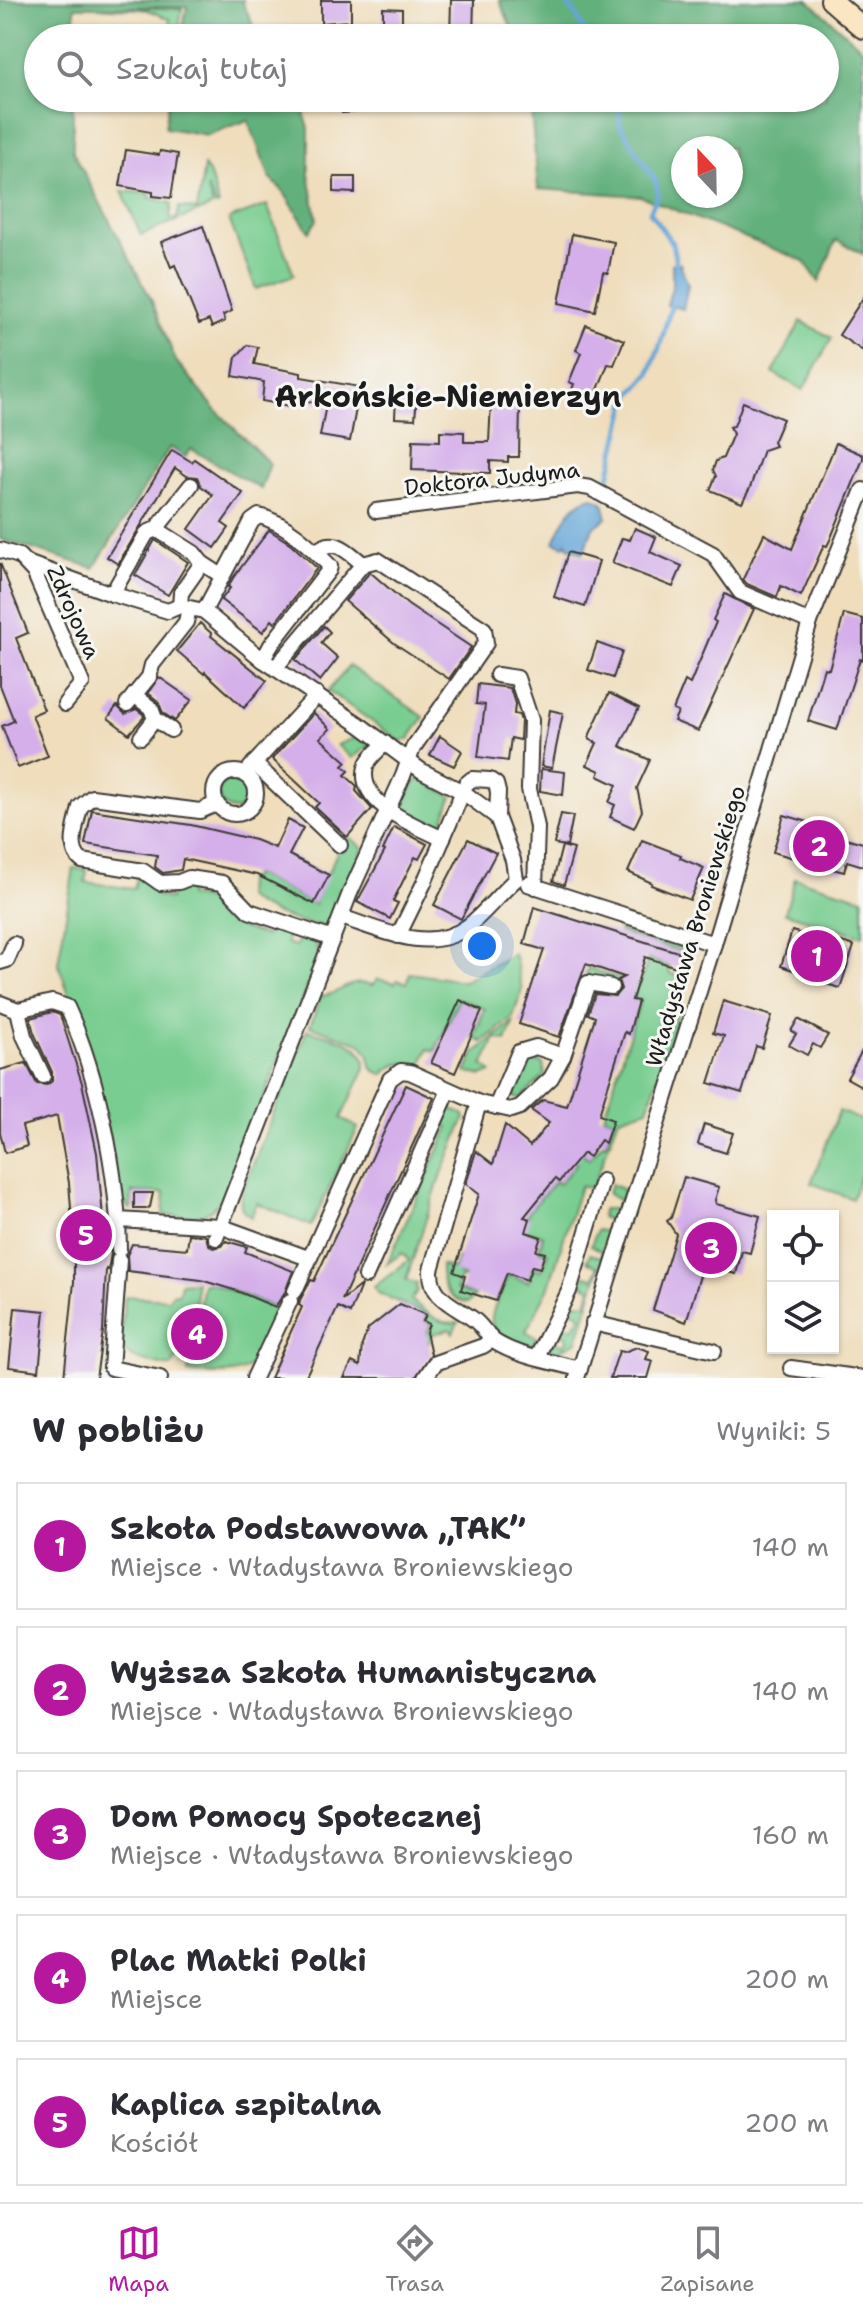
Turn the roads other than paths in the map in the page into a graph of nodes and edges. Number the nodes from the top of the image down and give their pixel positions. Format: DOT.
graph roads {
  1 [pos="831,0"];
  2 [pos="863,28"];
  3 [pos="191,485"];
  4 [pos="863,490"];
  5 [pos="376,511"];
  6 [pos="156,529"];
  7 [pos="0,550"];
  8 [pos="316,552"];
  9 [pos="27,563"];
  10 [pos="202,563"];
  11 [pos="363,564"];
  12 [pos="222,576"];
  13 [pos="112,594"];
  14 [pos="191,608"];
  15 [pos="810,622"];
  16 [pos="269,664"];
  17 [pos="497,675"];
  18 [pos="317,695"];
  19 [pos="65,704"];
  20 [pos="155,719"];
  21 [pos="171,730"];
  22 [pos="141,737"];
  23 [pos="385,743"];
  24 [pos="409,761"];
  25 [pos="249,768"];
  26 [pos="463,792"];
  27 [pos="216,804"];
  28 [pos="387,810"];
  29 [pos="497,817"];
  30 [pos="443,839"];
  31 [pos="340,845"];
  32 [pos="516,879"];
  33 [pos="535,887"];
  34 [pos="341,917"];
  35 [pos="398,936"];
  36 [pos="333,939"];
  37 [pos="14,944"];
  38 [pos="714,944"];
  39 [pos="0,962"];
  40 [pos="611,987"];
  41 [pos="0,1003"];
  42 [pos="18,1010"];
  43 [pos="563,1056"];
  44 [pos="43,1076"];
  45 [pos="449,1090"];
  46 [pos="479,1103"];
  47 [pos="496,1107"];
  48 [pos="602,1181"];
  49 [pos="118,1220"];
  50 [pos="218,1232"];
  51 [pos="308,1258"];
  52 [pos="366,1276"];
  53 [pos="593,1323"];
  54 [pos="492,1340"];
  55 [pos="714,1351"];
  56 [pos="537,1357"];
  57 [pos="791,1368"];
  58 [pos="578,1374"];
  59 [pos="160,1378"];
  60 [pos="254,1378"];
  61 [pos="425,1378"];
  62 [pos="863,1378"];
  1 -- 2 [label="street"];
  3 -- 6 [label="street"];
  4 -- 15 [label="street, Władysława Broniewskiego"];
  5 -- 15 [label="street, Doktora Judyma"];
  6 -- 10 [label="street"];
  6 -- 13 [label="street"];
  7 -- 9 [label="street, Zdrojowa"];
  8 -- 11 [label="street"];
  8 -- 12 [label="street"];
  8 -- 16 [label="street"];
  9 -- 13 [label="street"];
  9 -- 19 [label="street, Zdrojowa"];
  10 -- 12 [label="street"];
  10 -- 14 [label="street"];
  11 -- 16 [label="street"];
  11 -- 24 [label="street"];
  12 -- 14 [label="street"];
  13 -- 14 [label="street"];
  14 -- 16 [label="street"];
  14 -- 20 [label="street"];
  15 -- 38 [label="street, Władysława Broniewskiego"];
  16 -- 18 [label="street"];
  17 -- 33 [label="street"];
  18 -- 23 [label="street"];
  18 -- 25 [label="street"];
  20 -- 21 [label="street"];
  20 -- 22 [label="street"];
  23 -- 24 [label="street"];
  23 -- 28 [label="street"];
  24 -- 26 [label="street"];
  24 -- 28 [label="street"];
  25 -- 27 [label="street"];
  25 -- 27 [label="street"];
  25 -- 31 [label="street"];
  26 -- 29 [label="street"];
  26 -- 29 [label="street"];
  26 -- 30 [label="street"];
  27 -- 36 [label="street"];
  28 -- 30 [label="street"];
  28 -- 34 [label="street"];
  29 -- 32 [label="street"];
  30 -- 35 [label="street"];
  32 -- 33 [label="street"];
  32 -- 35 [label="street"];
  33 -- 38 [label="street"];
  34 -- 35 [label="street"];
  34 -- 36 [label="street"];
  36 -- 50 [label="street"];
  37 -- 39 [label="street"];
  38 -- 53 [label="street, Władysława Broniewskiego"];
  40 -- 43 [label="street"];
  41 -- 42 [label="street"];
  42 -- 44 [label="street"];
  42 -- 49 [label="street"];
  43 -- 47 [label="street"];
  43 -- 47 [label="street"];
  45 -- 46 [label="street"];
  45 -- 51 [label="street"];
  45 -- 52 [label="street"];
  46 -- 47 [label="street"];
  46 -- 54 [label="street"];
  48 -- 56 [label="street"];
  49 -- 50 [label="street"];
  49 -- 59 [label="street"];
  50 -- 51 [label="street"];
  51 -- 60 [label="street"];
  53 -- 55 [label="street"];
  53 -- 58 [label="street, Władysława Broniewskiego"];
  54 -- 56 [label="street"];
  54 -- 61 [label="street"];
  56 -- 58 [label="street"];
  57 -- 62 [label="street"];
}
